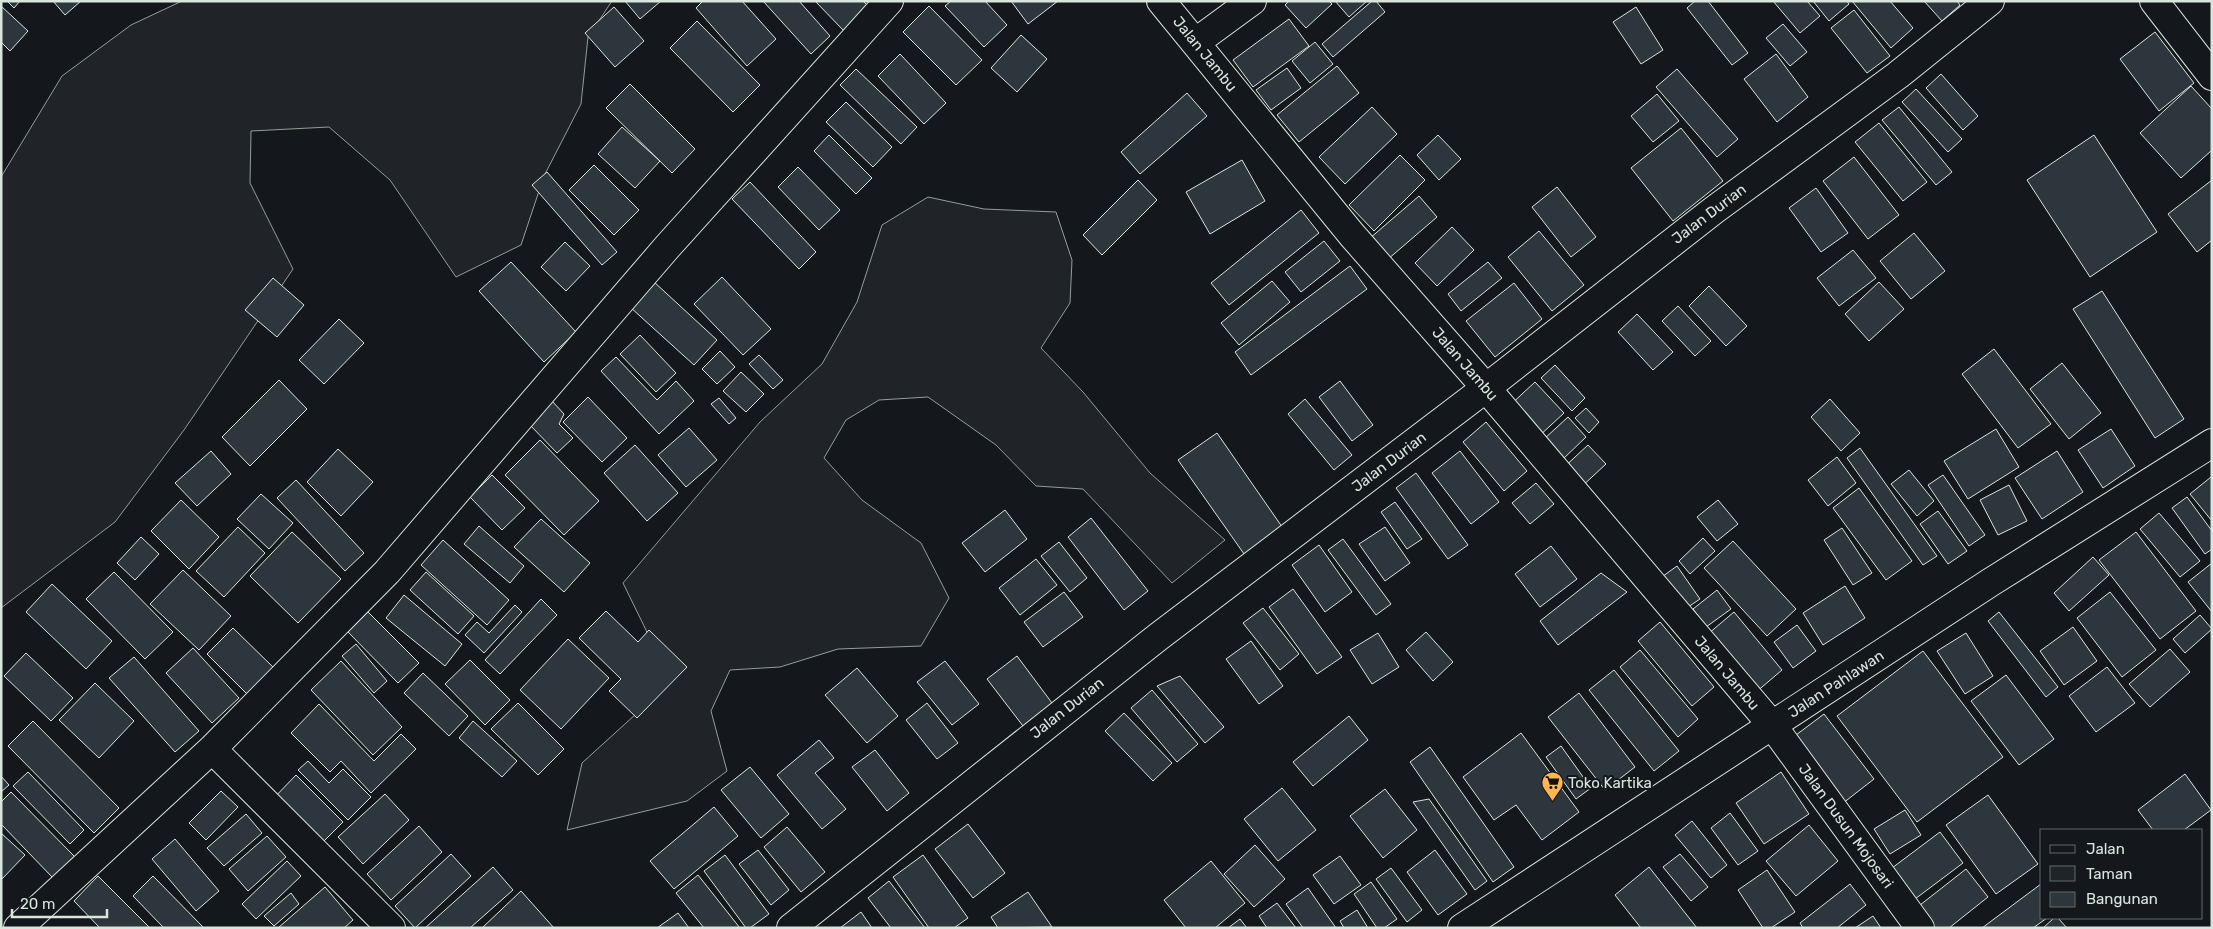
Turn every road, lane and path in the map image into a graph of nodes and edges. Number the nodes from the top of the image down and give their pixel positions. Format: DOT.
graph roads {
  1 [pos="889,1"];
  2 [pos="1162,1"];
  3 [pos="1252,1"];
  4 [pos="1990,1"];
  5 [pos="2160,3"];
  6 [pos="1196,42"];
  7 [pos="2212,76"];
  8 [pos="1486,388"];
  9 [pos="2212,443"];
  10 [pos="1772,725"];
  11 [pos="212,749"];
  12 [pos="18,928"];
  13 [pos="391,928"];
  14 [pos="791,928"];
  15 [pos="1462,928"];
  16 [pos="1920,928"];
  1 -- 11 [label="street"];
  2 -- 6 [label="street, Jalan Jambu"];
  3 -- 6 [label="street"];
  4 -- 8 [label="street, Jalan Durian"];
  5 -- 7 [label="street"];
  6 -- 8 [label="street, Jalan Jambu"];
  8 -- 10 [label="street, Jalan Jambu"];
  8 -- 14 [label="street, Jalan Durian"];
  9 -- 10 [label="street, Jalan Pahlawan"];
  10 -- 15 [label="street, Jalan Pahlawan"];
  10 -- 16 [label="street, Jalan Dusun Mojosari"];
  11 -- 12 [label="street"];
  11 -- 13 [label="street"];
}
